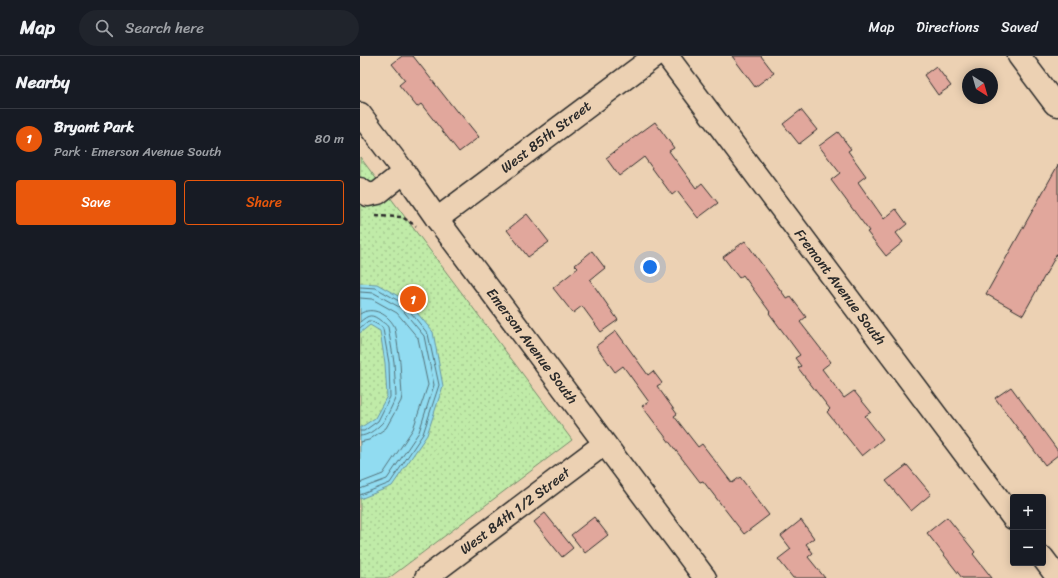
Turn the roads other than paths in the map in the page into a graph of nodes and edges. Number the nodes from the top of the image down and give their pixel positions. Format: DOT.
graph roads {
  1 [pos="655,56"];
  2 [pos="667,56"];
  3 [pos="1019,56"];
  4 [pos="1057,105"];
  5 [pos="360,114"];
  6 [pos="404,172"];
  7 [pos="360,189"];
  8 [pos="428,223"];
  9 [pos="604,444"];
  10 [pos="1010,514"];
  11 [pos="1046,562"];
  12 [pos="426,578"];
  13 [pos="705,578"];
  14 [pos="1058,578"];
  1 -- 8 [label="street, West 85th Street"];
  2 -- 10 [label="street, Fremont Avenue South"];
  3 -- 4 [label="street"];
  5 -- 6 [label="street, Emerson Avenue South"];
  6 -- 7 [label="street"];
  6 -- 8 [label="street, Emerson Avenue South"];
  8 -- 9 [label="street, Emerson Avenue South"];
  9 -- 12 [label="street, West 84th 1/2 Street"];
  9 -- 13 [label="street, Emerson Avenue South"];
  11 -- 14 [label="street"];
}
